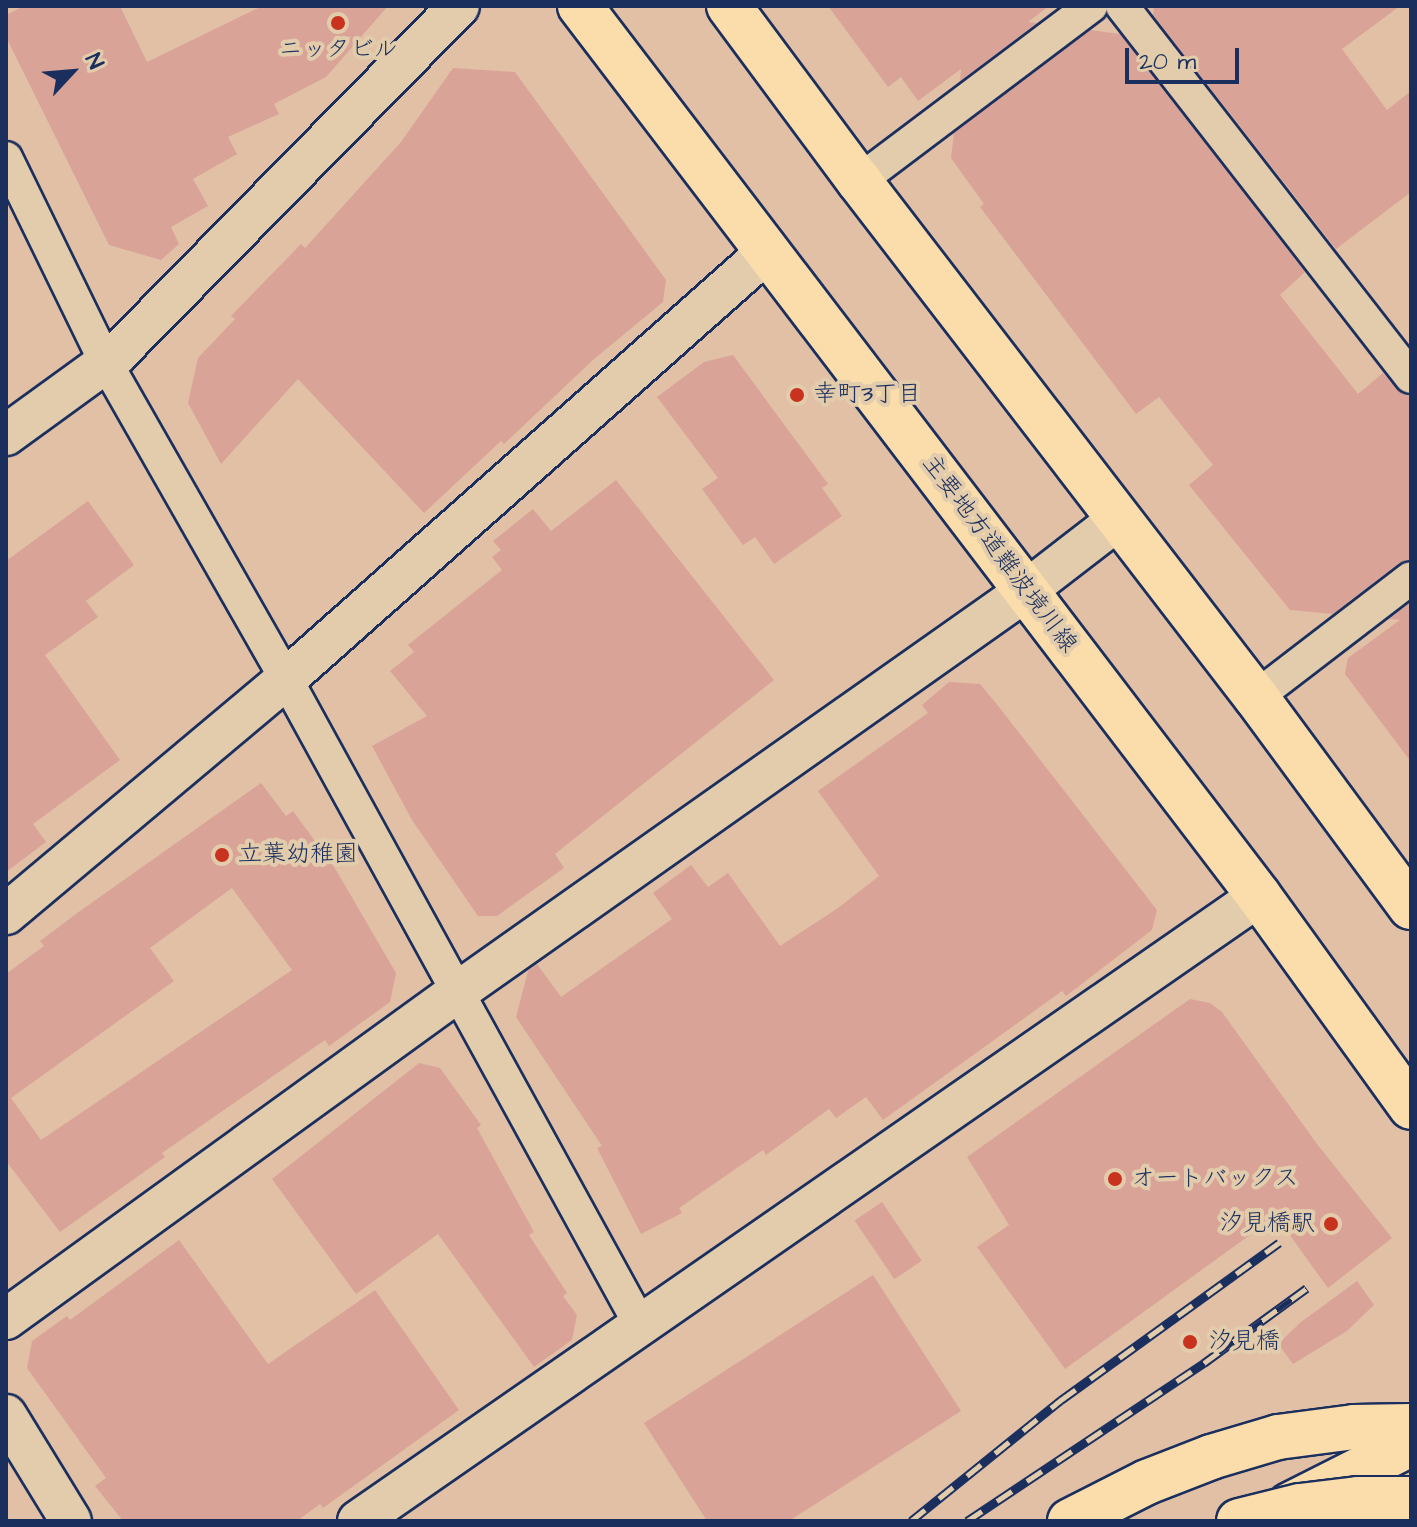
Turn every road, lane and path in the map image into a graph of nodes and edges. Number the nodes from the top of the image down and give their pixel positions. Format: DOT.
graph roads {
  1 [pos="459,6"];
  2 [pos="580,6"];
  3 [pos="729,6"];
  4 [pos="1091,6"];
  5 [pos="1122,6"];
  6 [pos="6,158"];
  7 [pos="859,181"];
  8 [pos="768,251"];
  9 [pos="106,363"];
  10 [pos="1411,377"];
  11 [pos="6,435"];
  12 [pos="1119,519"];
  13 [pos="1411,578"];
  14 [pos="1027,590"];
  15 [pos="286,679"];
  16 [pos="1256,697"];
  17 [pos="1259,896"];
  18 [pos="1411,907"];
  19 [pos="6,914"];
  20 [pos="456,993"];
  21 [pos="1411,1107"];
  22 [pos="6,1319"];
  23 [pos="641,1326"];
  24 [pos="6,1415"];
  25 [pos="1411,1426"];
  26 [pos="1411,1444"];
  27 [pos="1411,1499"];
  28 [pos="71,1521"];
  29 [pos="358,1521"];
  30 [pos="1070,1521"];
  31 [pos="1239,1521"];
  32 [pos="1259,1521"];
  1 -- 9 [label="street"];
  2 -- 8 [label="main road, 主要地方道難波境川線"];
  3 -- 7 [label="main road"];
  4 -- 7 [label="street"];
  5 -- 10 [label="street"];
  6 -- 9 [label="street"];
  7 -- 12 [label="main road"];
  8 -- 14 [label="main road, 主要地方道難波境川線"];
  8 -- 15 [label="street"];
  9 -- 11 [label="street"];
  9 -- 15 [label="street"];
  12 -- 14 [label="street"];
  12 -- 16 [label="main road"];
  13 -- 16 [label="street"];
  14 -- 17 [label="main road, 主要地方道難波境川線"];
  14 -- 20 [label="street"];
  15 -- 19 [label="street"];
  15 -- 20 [label="street"];
  16 -- 18 [label="main road"];
  17 -- 21 [label="main road, 主要地方道難波境川線"];
  17 -- 23 [label="street"];
  20 -- 22 [label="street"];
  20 -- 23 [label="street"];
  23 -- 29 [label="street"];
  24 -- 28 [label="street"];
  25 -- 30 [label="main road"];
  26 -- 32 [label="main road"];
  27 -- 31 [label="main road, bridge"];
}
